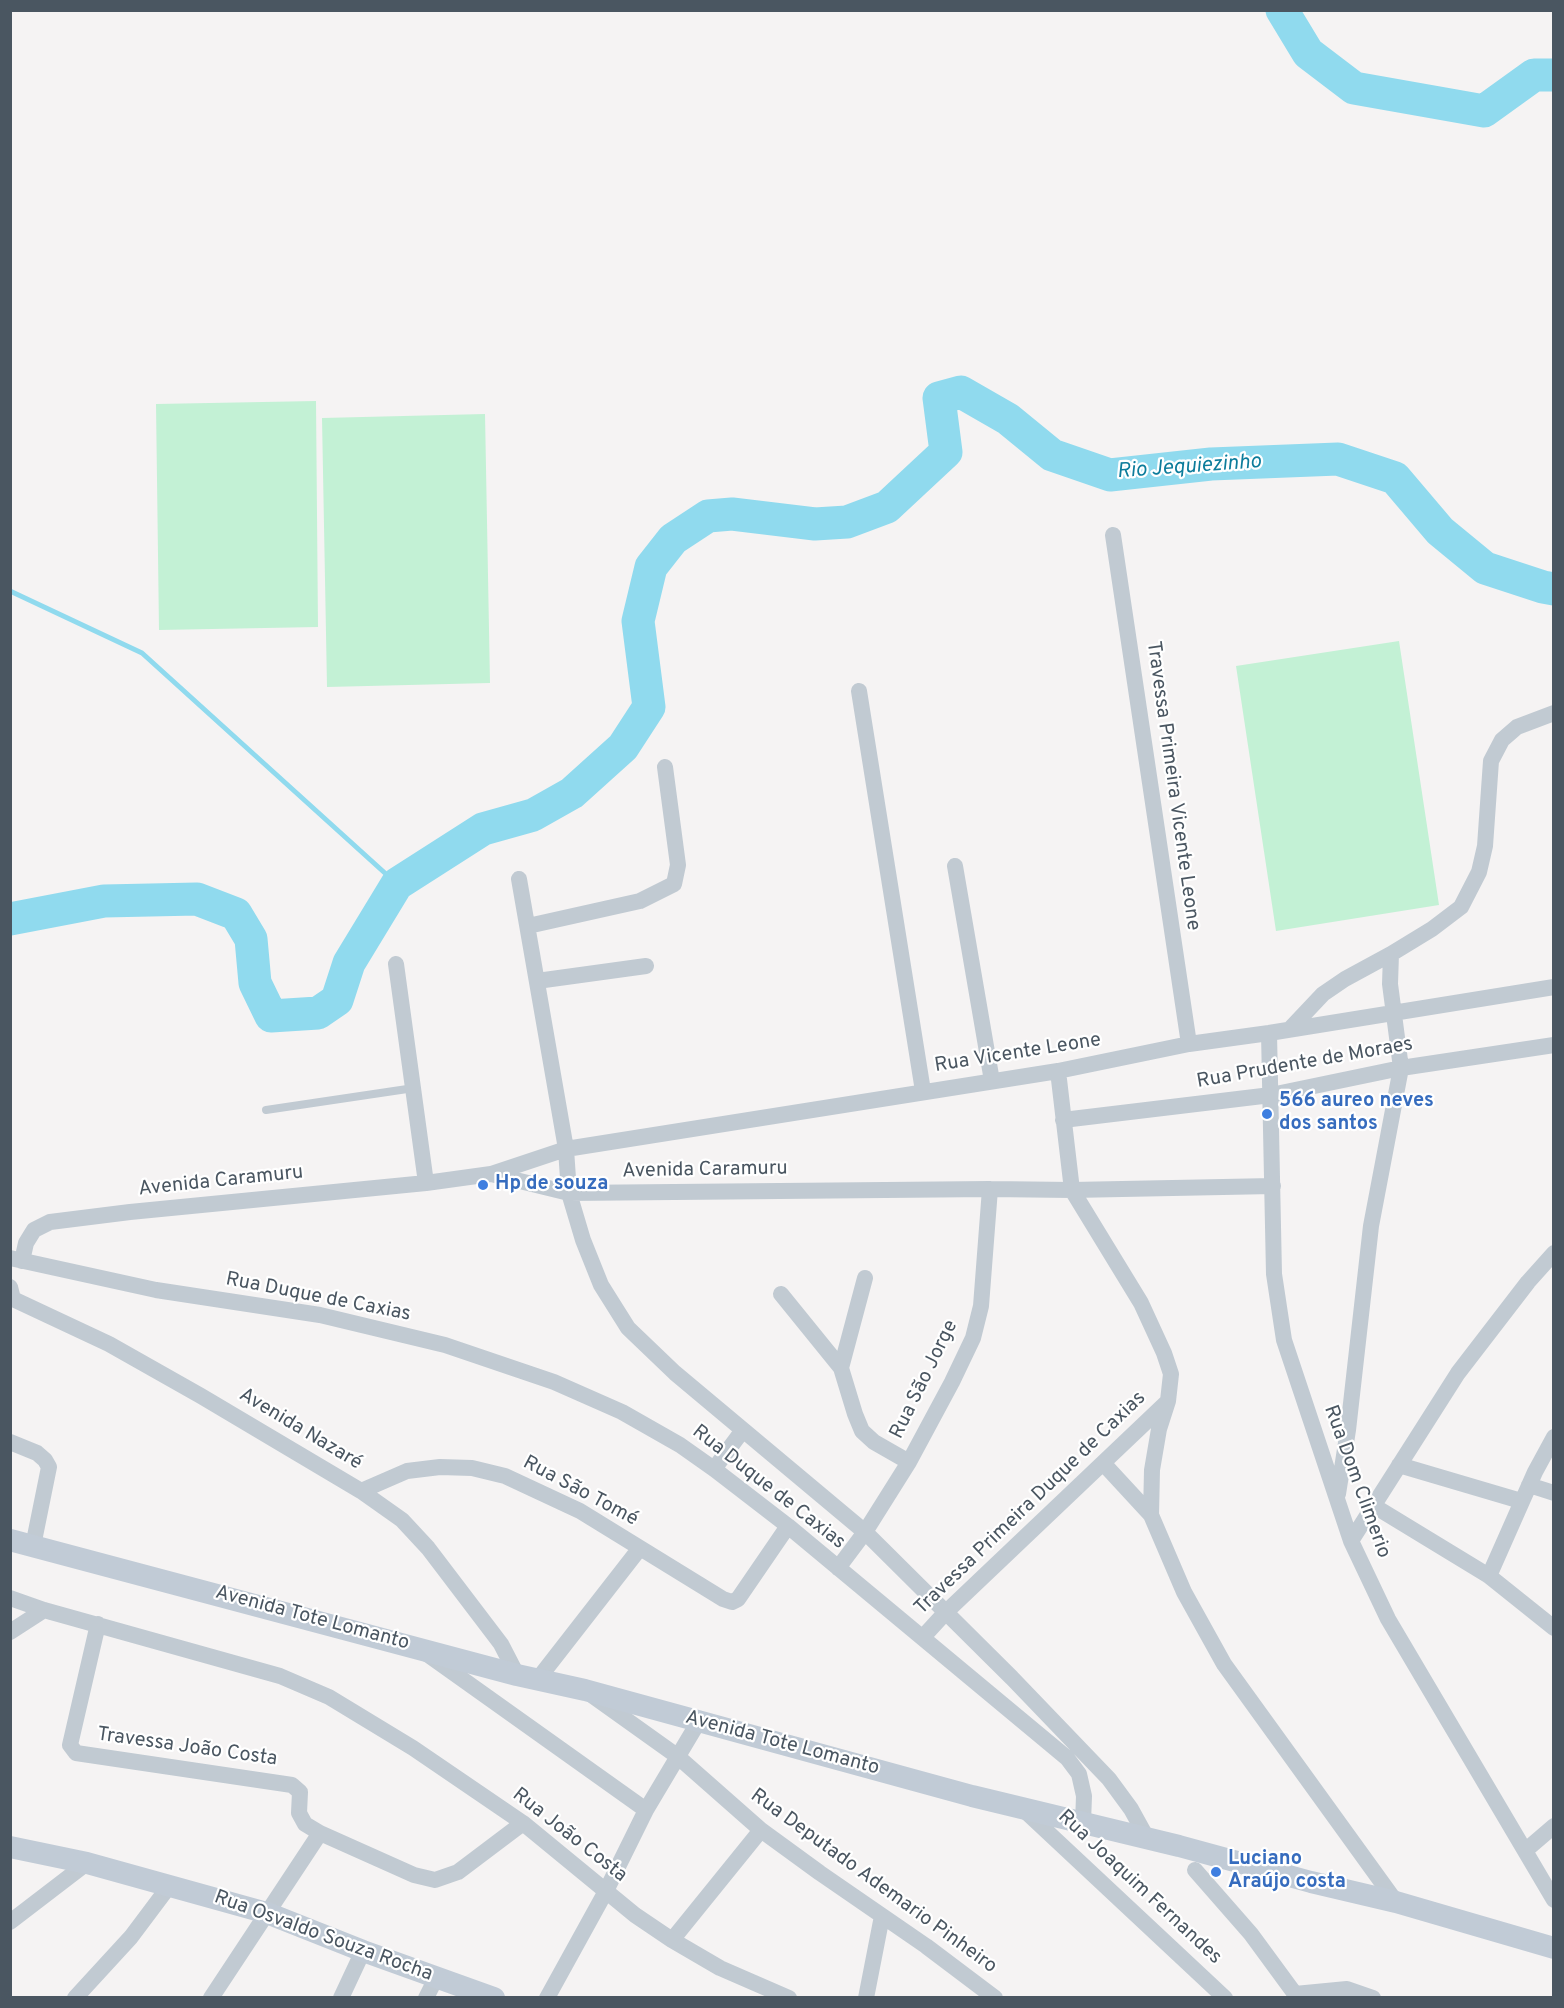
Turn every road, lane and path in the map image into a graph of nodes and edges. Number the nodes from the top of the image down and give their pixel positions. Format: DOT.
graph roads {
  1 [pos="1113,535"];
  2 [pos="859,691"];
  3 [pos="1554,713"];
  4 [pos="665,766"];
  5 [pos="955,866"];
  6 [pos="519,879"];
  7 [pos="528,926"];
  8 [pos="1391,954"];
  9 [pos="396,964"];
  10 [pos="646,966"];
  11 [pos="537,981"];
  12 [pos="1554,987"];
  13 [pos="1395,1013"];
  14 [pos="1289,1030"];
  15 [pos="1269,1033"];
  16 [pos="1189,1044"];
  17 [pos="1554,1045"];
  18 [pos="1401,1068"];
  19 [pos="1058,1071"];
  20 [pos="992,1081"];
  21 [pos="414,1088"];
  22 [pos="923,1091"];
  23 [pos="1271,1095"];
  24 [pos="266,1110"];
  25 [pos="1063,1120"];
  26 [pos="566,1149"];
  27 [pos="491,1174"];
  28 [pos="426,1183"];
  29 [pos="1273,1186"];
  30 [pos="990,1189"];
  31 [pos="1071,1190"];
  32 [pos="569,1193"];
  33 [pos="1554,1253"];
  34 [pos="16,1259"];
  35 [pos="864,1278"];
  36 [pos="781,1294"];
  37 [pos="11,1295"];
  38 [pos="841,1368"];
  39 [pos="1168,1401"];
  40 [pos="743,1430"];
  41 [pos="1554,1437"];
  42 [pos="10,1442"];
  43 [pos="909,1462"];
  44 [pos="1102,1463"];
  45 [pos="1399,1465"];
  46 [pos="714,1469"];
  47 [pos="1529,1485"];
  48 [pos="361,1491"];
  49 [pos="1554,1493"];
  50 [pos="1337,1497"];
  51 [pos="1521,1501"];
  52 [pos="1374,1506"];
  53 [pos="1151,1515"];
  54 [pos="788,1526"];
  55 [pos="865,1532"];
  56 [pos="10,1540"];
  57 [pos="1351,1541"];
  58 [pos="33,1546"];
  59 [pos="640,1548"];
  60 [pos="838,1568"];
  61 [pos="1489,1576"];
  62 [pos="10,1598"];
  63 [pos="44,1610"];
  64 [pos="945,1613"];
  65 [pos="98,1624"];
  66 [pos="1554,1628"];
  67 [pos="10,1632"];
  68 [pos="923,1637"];
  69 [pos="416,1647"];
  70 [pos="527,1677"];
  71 [pos="585,1690"];
  72 [pos="699,1721"];
  73 [pos="1074,1753"];
  74 [pos="677,1756"];
  75 [pos="646,1810"];
  76 [pos="1024,1810"];
  77 [pos="523,1823"];
  78 [pos="1083,1823"];
  79 [pos="1554,1826"];
  80 [pos="761,1830"];
  81 [pos="320,1833"];
  82 [pos="1147,1838"];
  83 [pos="10,1847"];
  84 [pos="1526,1850"];
  85 [pos="87,1863"];
  86 [pos="1195,1870"];
  87 [pos="170,1885"];
  88 [pos="606,1891"];
  89 [pos="1554,1900"];
  90 [pos="1396,1902"];
  91 [pos="267,1913"];
  92 [pos="882,1916"];
  93 [pos="10,1922"];
  94 [pos="672,1940"];
  95 [pos="1554,1948"];
  96 [pos="363,1952"];
  97 [pos="431,1988"];
  98 [pos="75,1998"];
  99 [pos="211,1998"];
  100 [pos="341,1998"];
  101 [pos="494,1998"];
  102 [pos="547,1998"];
  103 [pos="789,1998"];
  104 [pos="866,1998"];
  105 [pos="995,1998"];
  106 [pos="1225,1998"];
  107 [pos="1372,1998"];
  1 -- 16 [label="street, Travessa Primeira Vicente Leone"];
  2 -- 22 [label="street"];
  3 -- 8 [label="street"];
  4 -- 7 [label="street"];
  5 -- 20 [label="street"];
  6 -- 7 [label="street, Rua Duque de Caxias"];
  7 -- 11 [label="street, Rua Duque de Caxias"];
  8 -- 13 [label="street"];
  8 -- 14 [label="street"];
  9 -- 21 [label="street"];
  10 -- 11 [label="street"];
  11 -- 26 [label="street, Rua Duque de Caxias"];
  12 -- 13 [label="street, Rua Vicente Leone"];
  13 -- 14 [label="street, Rua Vicente Leone"];
  13 -- 18 [label="street"];
  14 -- 15 [label="street, Rua Vicente Leone"];
  15 -- 16 [label="street, Rua Vicente Leone"];
  15 -- 23 [label="street, Rua Dom Climerio"];
  16 -- 19 [label="street, Rua Vicente Leone"];
  17 -- 18 [label="street, Rua Prudente de Moraes"];
  18 -- 23 [label="street, Rua Prudente de Moraes"];
  18 -- 50 [label="street"];
  19 -- 20 [label="street, Rua Vicente Leone"];
  19 -- 25 [label="street"];
  20 -- 22 [label="street, Rua Vicente Leone"];
  21 -- 24 [label="lane"];
  21 -- 28 [label="street"];
  22 -- 26 [label="street, Rua Vicente Leone"];
  23 -- 25 [label="street, Rua Prudente de Moraes"];
  23 -- 29 [label="street, Rua Dom Climerio"];
  25 -- 31 [label="street"];
  26 -- 27 [label="street, Rua Vicente Leone"];
  26 -- 32 [label="street, Rua Duque de Caxias"];
  27 -- 28 [label="street, Avenida Caramuru"];
  27 -- 32 [label="street, Avenida Caramuru"];
  28 -- 34 [label="street, Avenida Caramuru"];
  29 -- 31 [label="street, Avenida Caramuru"];
  29 -- 50 [label="street, Rua Dom Climerio"];
  30 -- 31 [label="street, Avenida Caramuru"];
  30 -- 32 [label="street, Avenida Caramuru"];
  30 -- 43 [label="street, Rua São Jorge"];
  31 -- 39 [label="street"];
  32 -- 40 [label="street, Rua Duque de Caxias"];
  33 -- 45 [label="street"];
  34 -- 46 [label="street, Rua Duque de Caxias"];
  35 -- 38 [label="street"];
  36 -- 38 [label="street"];
  37 -- 48 [label="street, Avenida Nazaré"];
  38 -- 43 [label="street"];
  39 -- 44 [label="street, Travessa Primeira Duque de Caxias"];
  39 -- 53 [label="street"];
  40 -- 46 [label="street"];
  40 -- 55 [label="street, Rua Duque de Caxias"];
  41 -- 47 [label="street"];
  42 -- 58 [label="street"];
  43 -- 55 [label="street, Rua São Jorge"];
  44 -- 53 [label="street"];
  44 -- 64 [label="street, Travessa Primeira Duque de Caxias"];
  45 -- 51 [label="street"];
  45 -- 52 [label="street"];
  46 -- 54 [label="street, Rua Duque de Caxias"];
  47 -- 49 [label="street"];
  47 -- 51 [label="street"];
  48 -- 59 [label="street, Rua São Tomé"];
  48 -- 70 [label="street, Avenida Nazaré"];
  50 -- 57 [label="street, Rua Dom Climerio"];
  51 -- 61 [label="street"];
  52 -- 57 [label="street"];
  52 -- 61 [label="street"];
  53 -- 90 [label="street"];
  54 -- 59 [label="street, Rua São Tomé"];
  54 -- 60 [label="street, Rua Duque de Caxias"];
  55 -- 60 [label="street, Rua São Jorge"];
  55 -- 64 [label="street, Rua Duque de Caxias"];
  56 -- 58 [label="main road, Avenida Tote Lomanto"];
  57 -- 84 [label="street, Rua Dom Climerio"];
  58 -- 69 [label="main road, Avenida Tote Lomanto"];
  59 -- 70 [label="street"];
  60 -- 68 [label="street, Rua Duque de Caxias"];
  61 -- 66 [label="street"];
  62 -- 63 [label="street, Rua João Costa"];
  63 -- 65 [label="street, Rua João Costa"];
  63 -- 67 [label="street"];
  64 -- 68 [label="street, Travessa Primeira Duque de Caxias"];
  64 -- 73 [label="street, Rua Duque de Caxias"];
  65 -- 77 [label="street, Rua João Costa"];
  65 -- 81 [label="street, Travessa João Costa"];
  68 -- 73 [label="street, Rua Duque de Caxias"];
  69 -- 70 [label="main road, Avenida Tote Lomanto"];
  69 -- 75 [label="street"];
  70 -- 71 [label="main road, Avenida Tote Lomanto"];
  71 -- 72 [label="main road, Avenida Tote Lomanto"];
  71 -- 74 [label="street, Rua Deputado Ademario Pinheiro"];
  72 -- 74 [label="street"];
  72 -- 76 [label="main road, Avenida Tote Lomanto"];
  73 -- 78 [label="street, Rua Duque de Caxias"];
  73 -- 82 [label="street, Rua Duque de Caxias"];
  74 -- 75 [label="street"];
  74 -- 80 [label="street, Rua Deputado Ademario Pinheiro"];
  75 -- 88 [label="street"];
  76 -- 78 [label="main road, Avenida Tote Lomanto"];
  76 -- 106 [label="street, Rua Joaquim Fernandes"];
  77 -- 81 [label="street, Travessa João Costa"];
  77 -- 88 [label="street, Rua João Costa"];
  78 -- 82 [label="main road, Avenida Tote Lomanto"];
  79 -- 84 [label="street"];
  80 -- 92 [label="street, Rua Deputado Ademario Pinheiro"];
  80 -- 94 [label="street"];
  81 -- 91 [label="street"];
  82 -- 90 [label="main road, Avenida Tote Lomanto"];
  83 -- 85 [label="main road, Rua Osvaldo Souza Rocha"];
  84 -- 89 [label="street, Rua Dom Climerio"];
  85 -- 87 [label="main road, Rua Osvaldo Souza Rocha"];
  85 -- 93 [label="street"];
  86 -- 107 [label="street"];
  87 -- 91 [label="main road, Rua Osvaldo Souza Rocha"];
  87 -- 98 [label="street"];
  88 -- 94 [label="street, Rua João Costa"];
  88 -- 102 [label="street"];
  90 -- 95 [label="main road, Avenida Tote Lomanto"];
  91 -- 96 [label="main road, Rua Osvaldo Souza Rocha"];
  91 -- 99 [label="street"];
  92 -- 104 [label="street"];
  92 -- 105 [label="street, Rua Deputado Ademario Pinheiro"];
  94 -- 103 [label="street, Rua João Costa"];
  96 -- 97 [label="main road, Rua Osvaldo Souza Rocha"];
  96 -- 100 [label="street"];
  97 -- 101 [label="main road, Rua Osvaldo Souza Rocha"];
}
